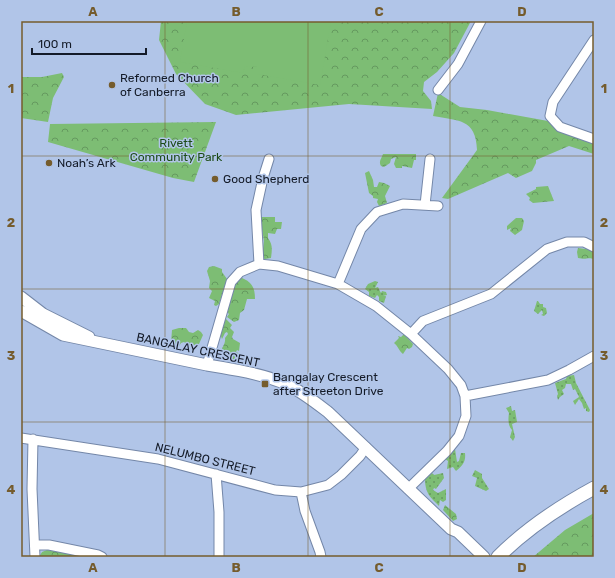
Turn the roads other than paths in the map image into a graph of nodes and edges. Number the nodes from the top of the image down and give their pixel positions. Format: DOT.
graph roads {
  1 [pos="481,21"];
  2 [pos="594,40"];
  3 [pos="438,90"];
  4 [pos="594,139"];
  5 [pos="269,159"];
  6 [pos="430,159"];
  7 [pos="424,206"];
  8 [pos="438,206"];
  9 [pos="594,247"];
  10 [pos="259,264"];
  11 [pos="338,284"];
  12 [pos="21,297"];
  13 [pos="21,311"];
  14 [pos="411,334"];
  15 [pos="100,343"];
  16 [pos="594,356"];
  17 [pos="207,365"];
  18 [pos="465,396"];
  19 [pos="21,438"];
  20 [pos="33,439"];
  21 [pos="366,447"];
  22 [pos="216,474"];
  23 [pos="408,488"];
  24 [pos="594,488"];
  25 [pos="301,492"];
  26 [pos="451,529"];
  27 [pos="34,545"];
  28 [pos="35,557"];
  29 [pos="102,557"];
  30 [pos="219,557"];
  31 [pos="321,557"];
  32 [pos="473,557"];
  33 [pos="484,557"];
  34 [pos="498,557"];
  1 -- 3 [label="street"];
  2 -- 4 [label="street"];
  5 -- 10 [label="street"];
  6 -- 7 [label="street"];
  7 -- 8 [label="street"];
  7 -- 11 [label="street"];
  9 -- 14 [label="street"];
  10 -- 11 [label="street"];
  10 -- 17 [label="street"];
  11 -- 14 [label="street"];
  12 -- 15 [label="street, BANGALAY CRESCENT"];
  13 -- 15 [label="street, BANGALAY CRESCENT"];
  14 -- 18 [label="street"];
  15 -- 17 [label="street, BANGALAY CRESCENT"];
  16 -- 18 [label="street"];
  17 -- 21 [label="street, BANGALAY CRESCENT"];
  18 -- 23 [label="street"];
  19 -- 20 [label="street, NELUMBO STREET"];
  20 -- 22 [label="street, NELUMBO STREET"];
  20 -- 27 [label="street"];
  21 -- 23 [label="street, BANGALAY CRESCENT"];
  21 -- 25 [label="street, NELUMBO STREET"];
  22 -- 25 [label="street, NELUMBO STREET"];
  22 -- 30 [label="street"];
  23 -- 26 [label="street, BANGALAY CRESCENT"];
  24 -- 34 [label="main road"];
  25 -- 31 [label="street"];
  26 -- 32 [label="street, BANGALAY CRESCENT"];
  26 -- 33 [label="street, BANGALAY CRESCENT"];
  27 -- 28 [label="street"];
  27 -- 29 [label="street"];
}
